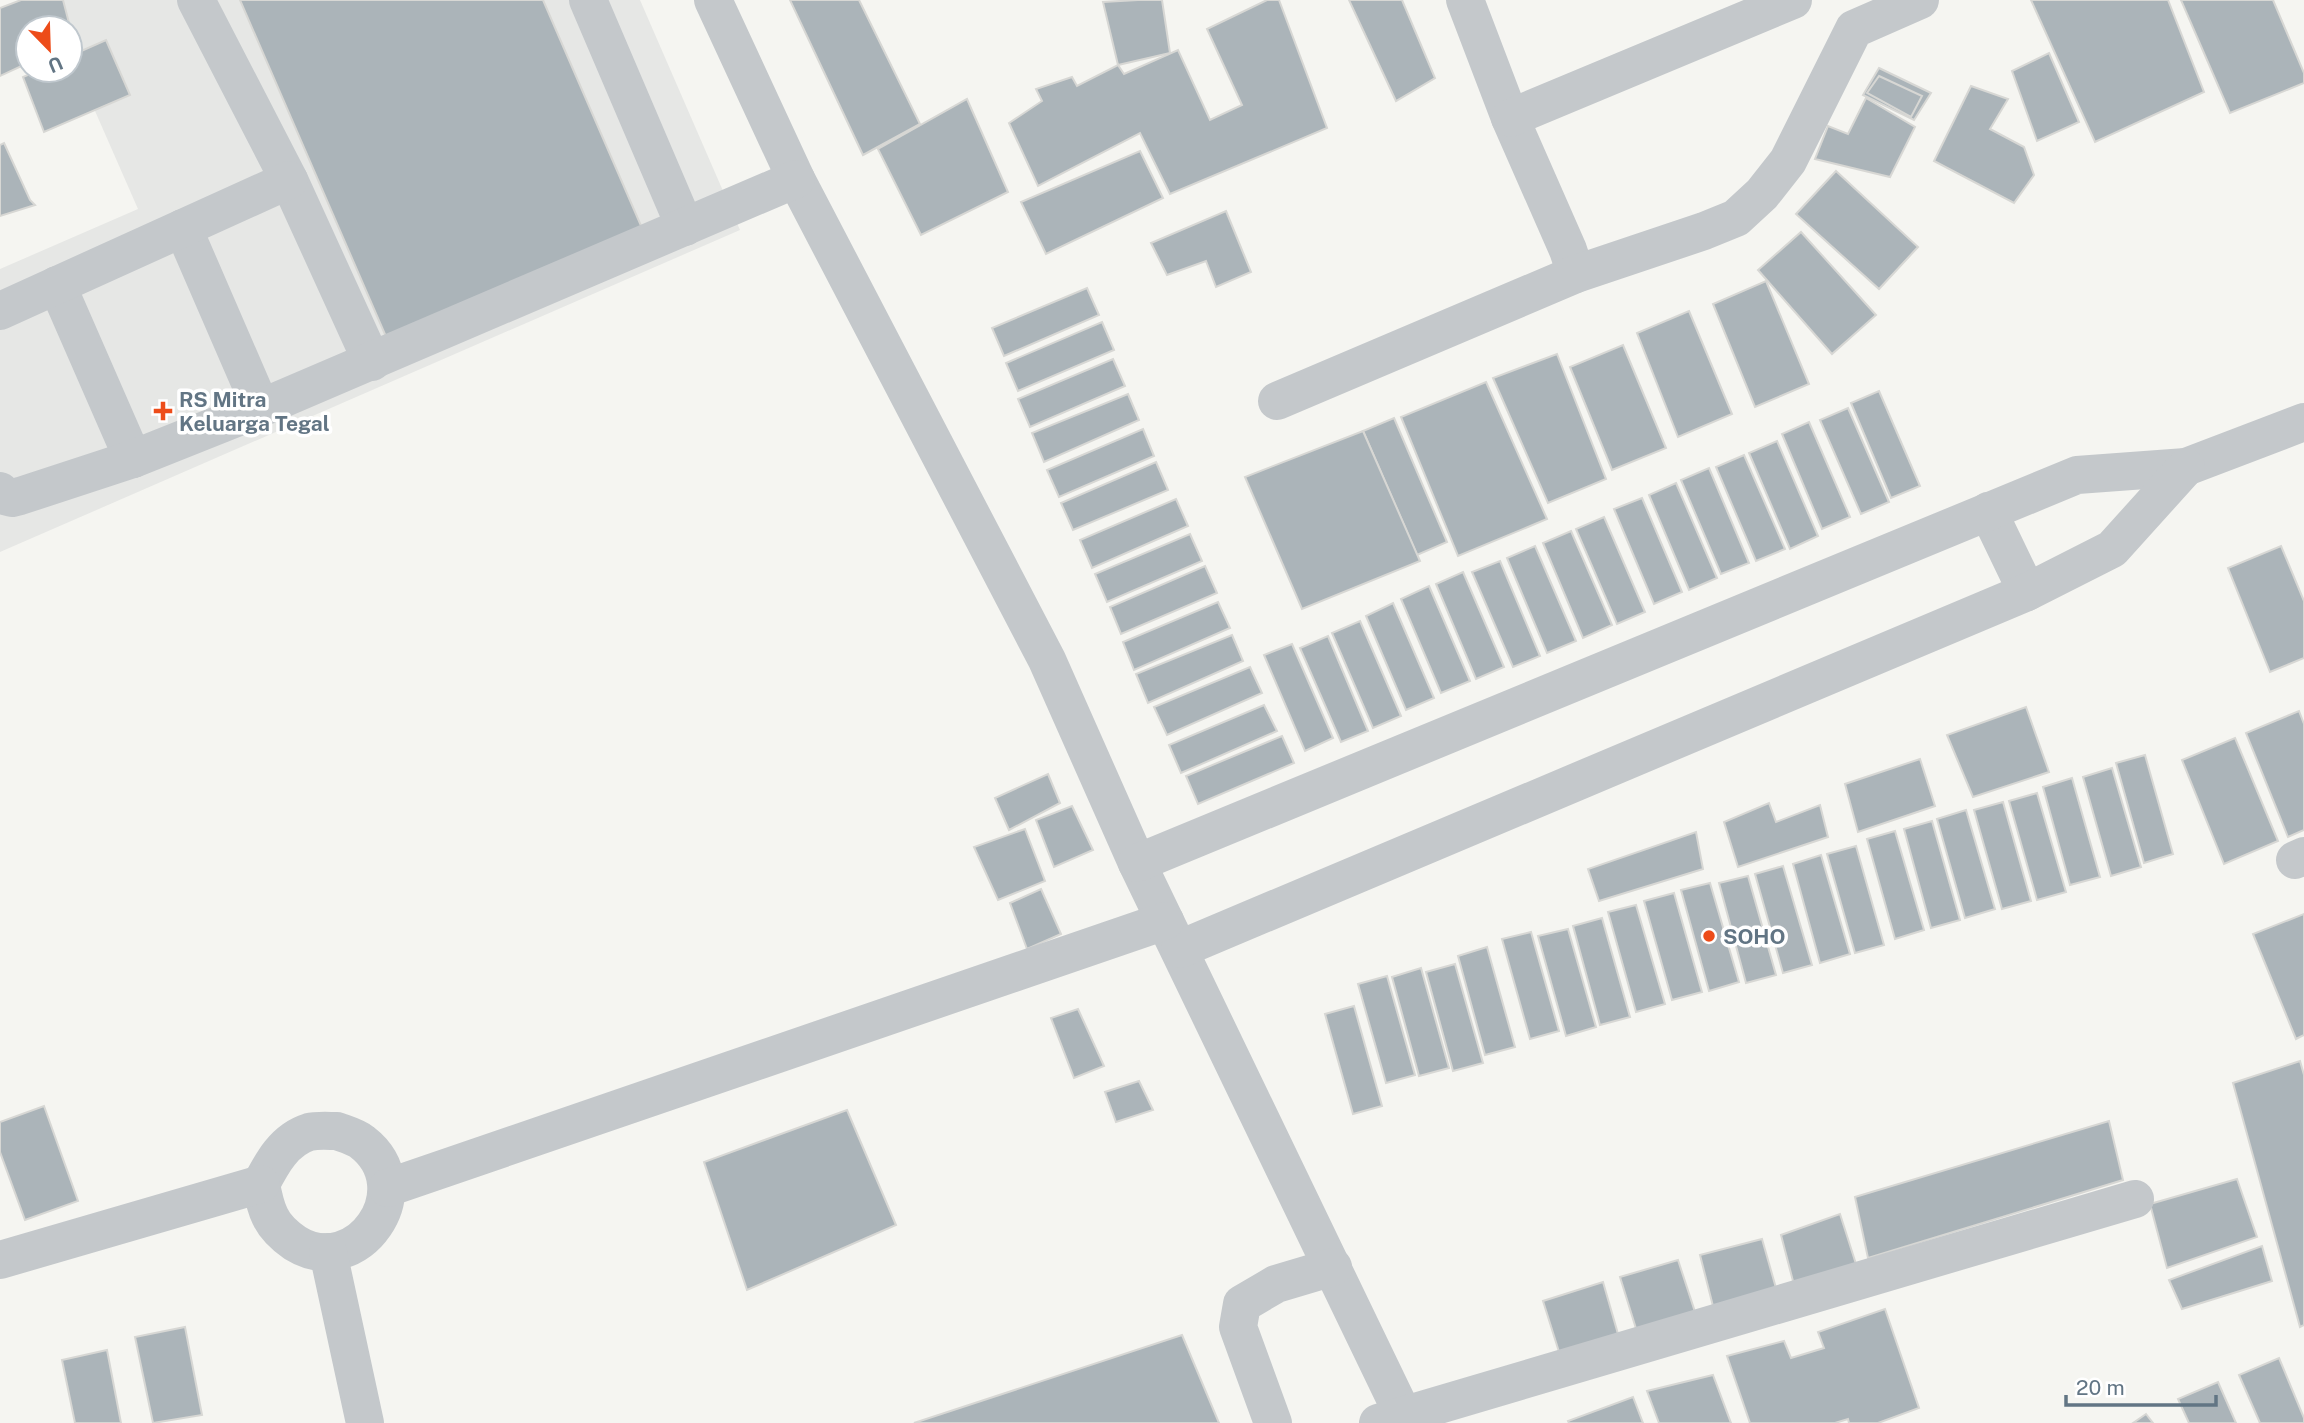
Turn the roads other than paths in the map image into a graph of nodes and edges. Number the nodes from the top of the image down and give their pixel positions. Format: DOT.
graph roads {
  1 [pos="196,0"];
  2 [pos="588,0"];
  3 [pos="713,0"];
  4 [pos="1465,0"];
  5 [pos="1793,0"];
  6 [pos="1920,0"];
  7 [pos="1855,14"];
  8 [pos="1510,118"];
  9 [pos="796,178"];
  10 [pos="289,180"];
  11 [pos="685,226"];
  12 [pos="183,228"];
  13 [pos="1576,274"];
  14 [pos="57,285"];
  15 [pos="0,311"];
  16 [pos="372,362"];
  17 [pos="1277,401"];
  18 [pos="261,408"];
  19 [pos="2304,422"];
  20 [pos="133,459"];
  21 [pos="2186,467"];
  22 [pos="0,491"];
  23 [pos="1989,511"];
  24 [pos="2027,592"];
  25 [pos="1137,863"];
  26 [pos="1172,935"];
  27 [pos="261,1185"];
  28 [pos="387,1188"];
  29 [pos="2135,1199"];
  30 [pos="328,1252"];
  31 [pos="0,1260"];
  32 [pos="1333,1267"];
  33 [pos="1396,1420"];
  34 [pos="365,1423"];
  35 [pos="1273,1423"];
  1 -- 10 [label="street"];
  2 -- 11 [label="street"];
  3 -- 9 [label="street"];
  4 -- 8 [label="street"];
  5 -- 8 [label="street"];
  6 -- 7 [label="street"];
  7 -- 13 [label="street"];
  8 -- 13 [label="street"];
  9 -- 11 [label="street"];
  9 -- 25 [label="street"];
  10 -- 12 [label="street"];
  10 -- 16 [label="street"];
  11 -- 16 [label="street"];
  12 -- 14 [label="street"];
  12 -- 18 [label="street"];
  13 -- 17 [label="street"];
  14 -- 15 [label="street"];
  14 -- 20 [label="street"];
  16 -- 18 [label="street"];
  18 -- 20 [label="street"];
  19 -- 21 [label="street"];
  20 -- 22 [label="street"];
  21 -- 23 [label="street"];
  21 -- 24 [label="street"];
  23 -- 24 [label="street"];
  23 -- 25 [label="street"];
  24 -- 26 [label="street"];
  25 -- 26 [label="street"];
  26 -- 28 [label="street"];
  26 -- 32 [label="street"];
  27 -- 28 [label="street"];
  27 -- 30 [label="street"];
  27 -- 31 [label="street"];
  28 -- 30 [label="street"];
  29 -- 33 [label="street"];
  30 -- 34 [label="street"];
  32 -- 33 [label="street"];
  32 -- 35 [label="street"];
}
